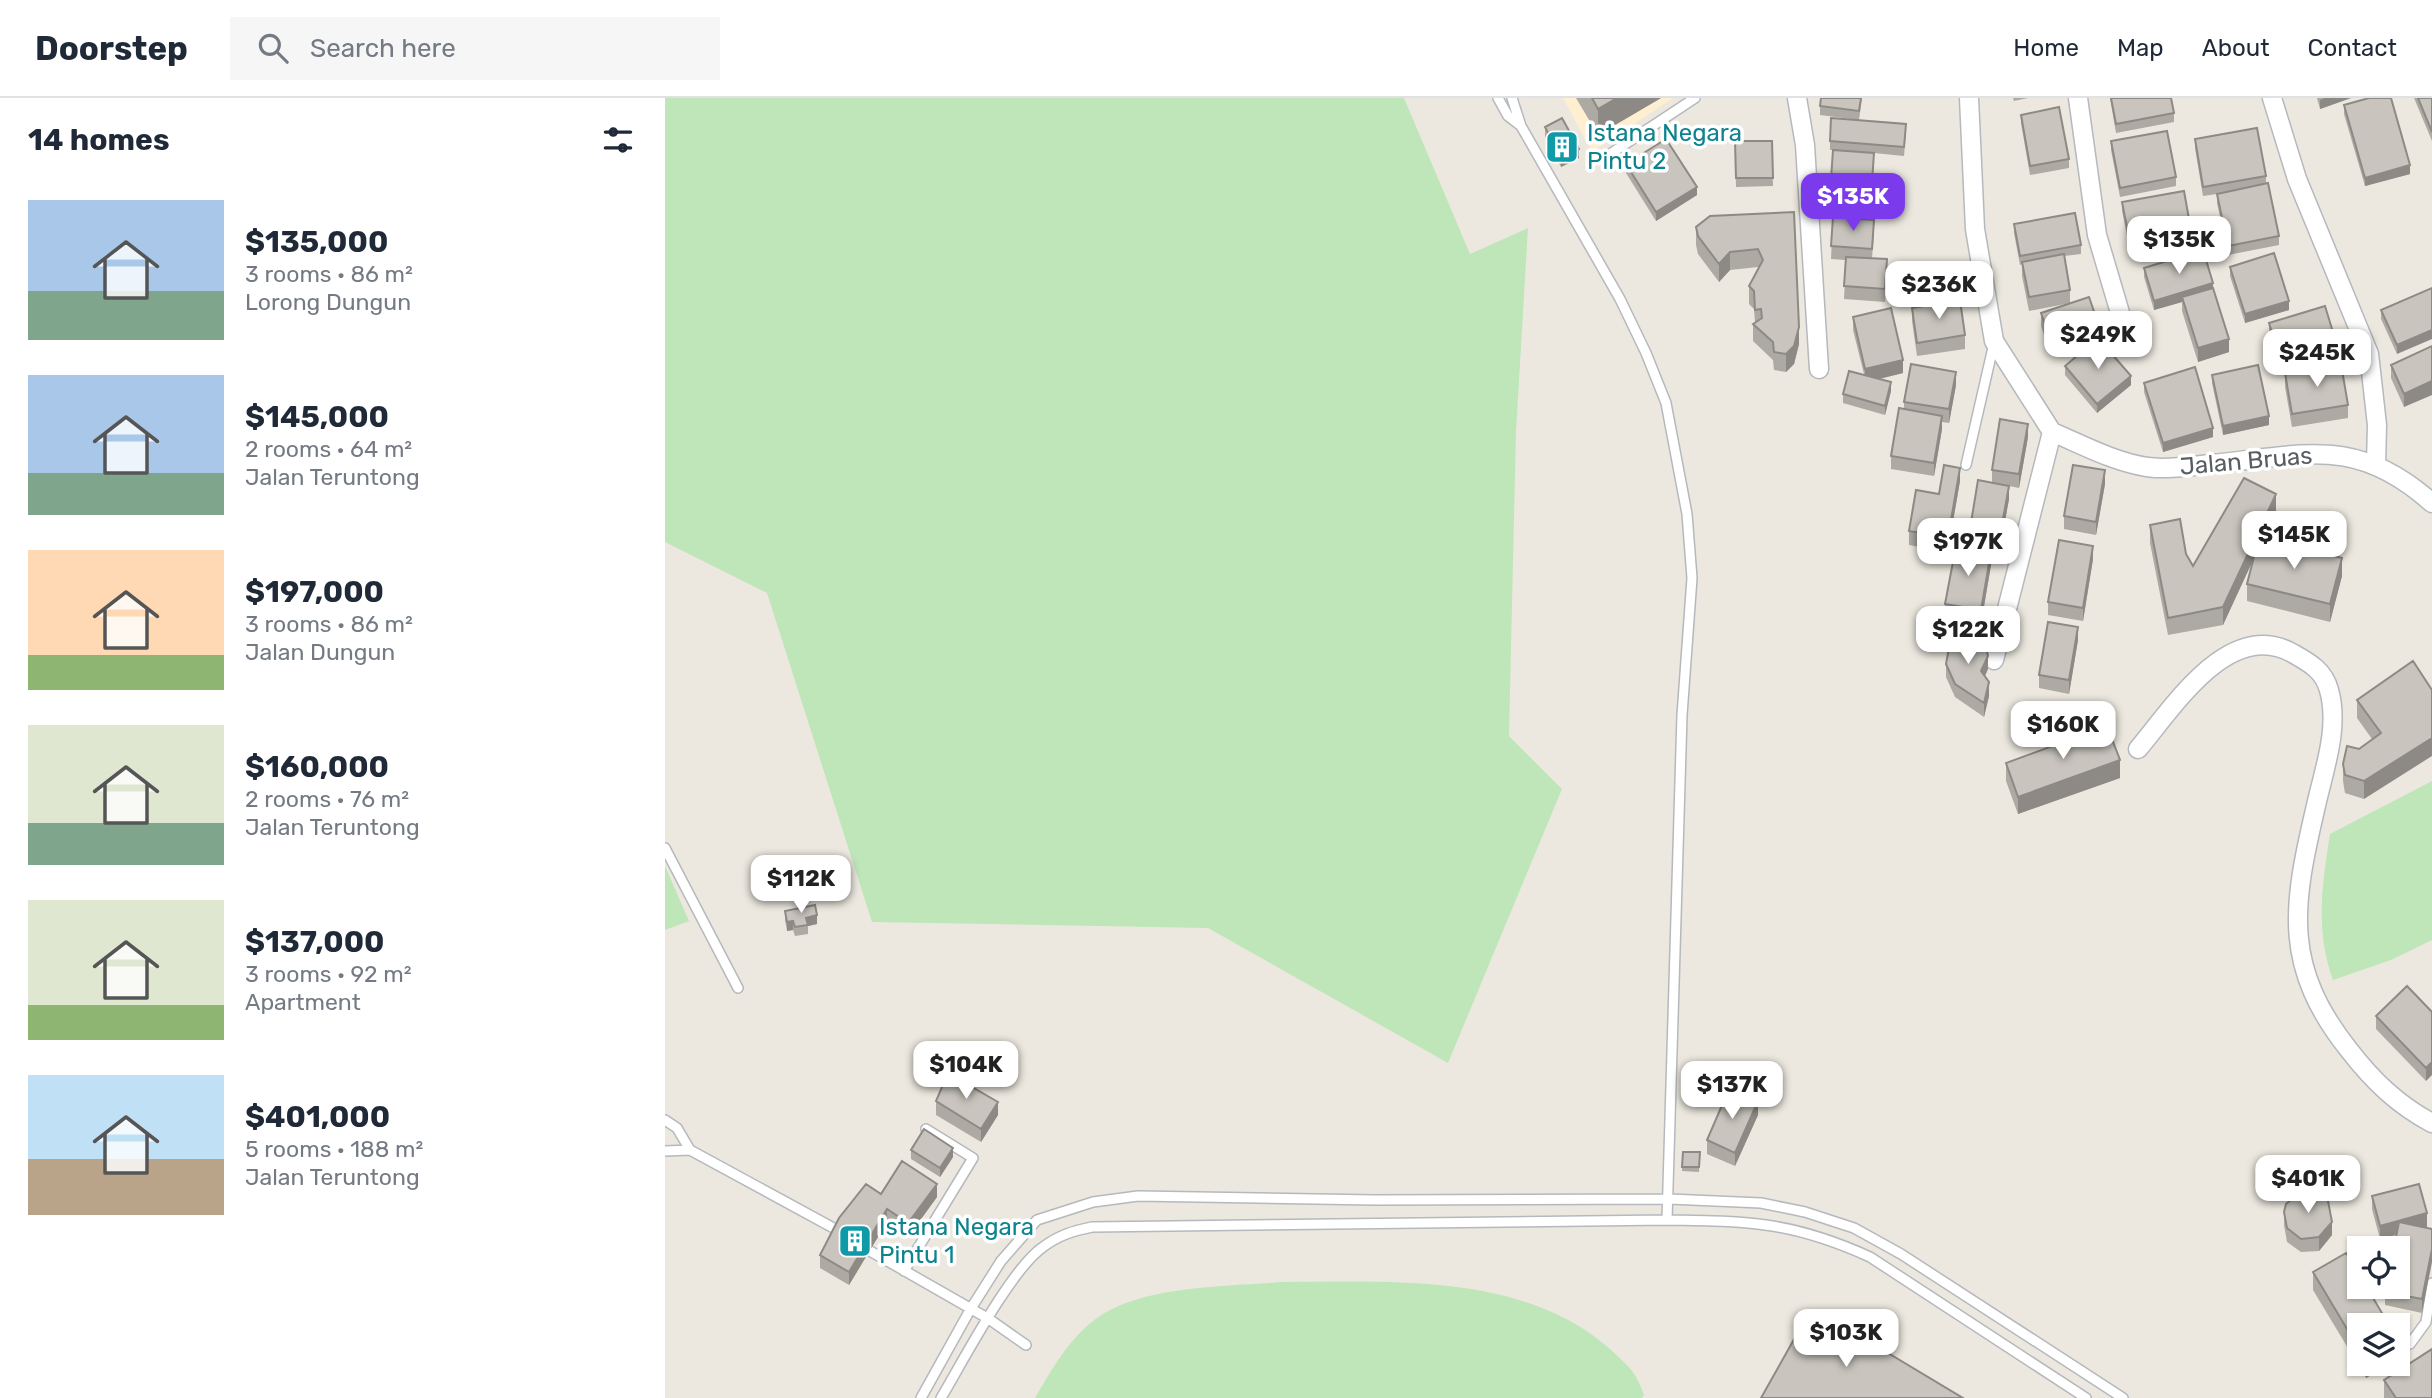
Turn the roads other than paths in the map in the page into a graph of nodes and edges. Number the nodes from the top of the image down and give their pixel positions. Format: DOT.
graph roads {
  1 [pos="1498,98"];
  2 [pos="1512,98"];
  3 [pos="1695,98"];
  4 [pos="1797,98"];
  5 [pos="1969,98"];
  6 [pos="2078,98"];
  7 [pos="2272,98"];
  8 [pos="1521,127"];
  9 [pos="1604,158"];
  10 [pos="2123,323"];
  11 [pos="1994,341"];
  12 [pos="1819,369"];
  13 [pos="2052,432"];
  14 [pos="2376,464"];
  15 [pos="1966,466"];
  16 [pos="2432,503"];
  17 [pos="1994,660"];
  18 [pos="2137,749"];
  19 [pos="665,848"];
  20 [pos="738,988"];
  21 [pos="665,1121"];
  22 [pos="2432,1123"];
  23 [pos="926,1129"];
  24 [pos="690,1150"];
  25 [pos="665,1151"];
  26 [pos="1669,1199"];
  27 [pos="1667,1220"];
  28 [pos="839,1231"];
  29 [pos="870,1251"];
  30 [pos="904,1271"];
  31 [pos="2432,1283"];
  32 [pos="970,1310"];
  33 [pos="989,1319"];
  34 [pos="2410,1344"];
  35 [pos="1026,1345"];
  36 [pos="921,1398"];
  37 [pos="941,1398"];
  38 [pos="2086,1398"];
  39 [pos="2123,1398"];
  1 -- 8 [label="lane"];
  2 -- 8 [label="lane"];
  3 -- 9 [label="lane"];
  4 -- 12 [label="street"];
  5 -- 11 [label="street"];
  6 -- 10 [label="street"];
  7 -- 14 [label="street"];
  8 -- 26 [label="lane"];
  11 -- 13 [label="street"];
  11 -- 15 [label="lane"];
  13 -- 14 [label="street, Jalan Bruas"];
  13 -- 17 [label="street"];
  14 -- 16 [label="street, Jalan Bruas"];
  18 -- 22 [label="street"];
  19 -- 20 [label="lane"];
  21 -- 24 [label="lane"];
  23 -- 30 [label="lane"];
  24 -- 25 [label="lane"];
  24 -- 28 [label="lane"];
  26 -- 27 [label="lane"];
  26 -- 32 [label="lane"];
  26 -- 39 [label="lane"];
  27 -- 33 [label="lane"];
  27 -- 38 [label="lane"];
  29 -- 30 [label="lane"];
  30 -- 32 [label="lane"];
  31 -- 34 [label="lane"];
  32 -- 33 [label="lane"];
  32 -- 36 [label="lane"];
  33 -- 35 [label="lane"];
  33 -- 37 [label="lane"];
}
